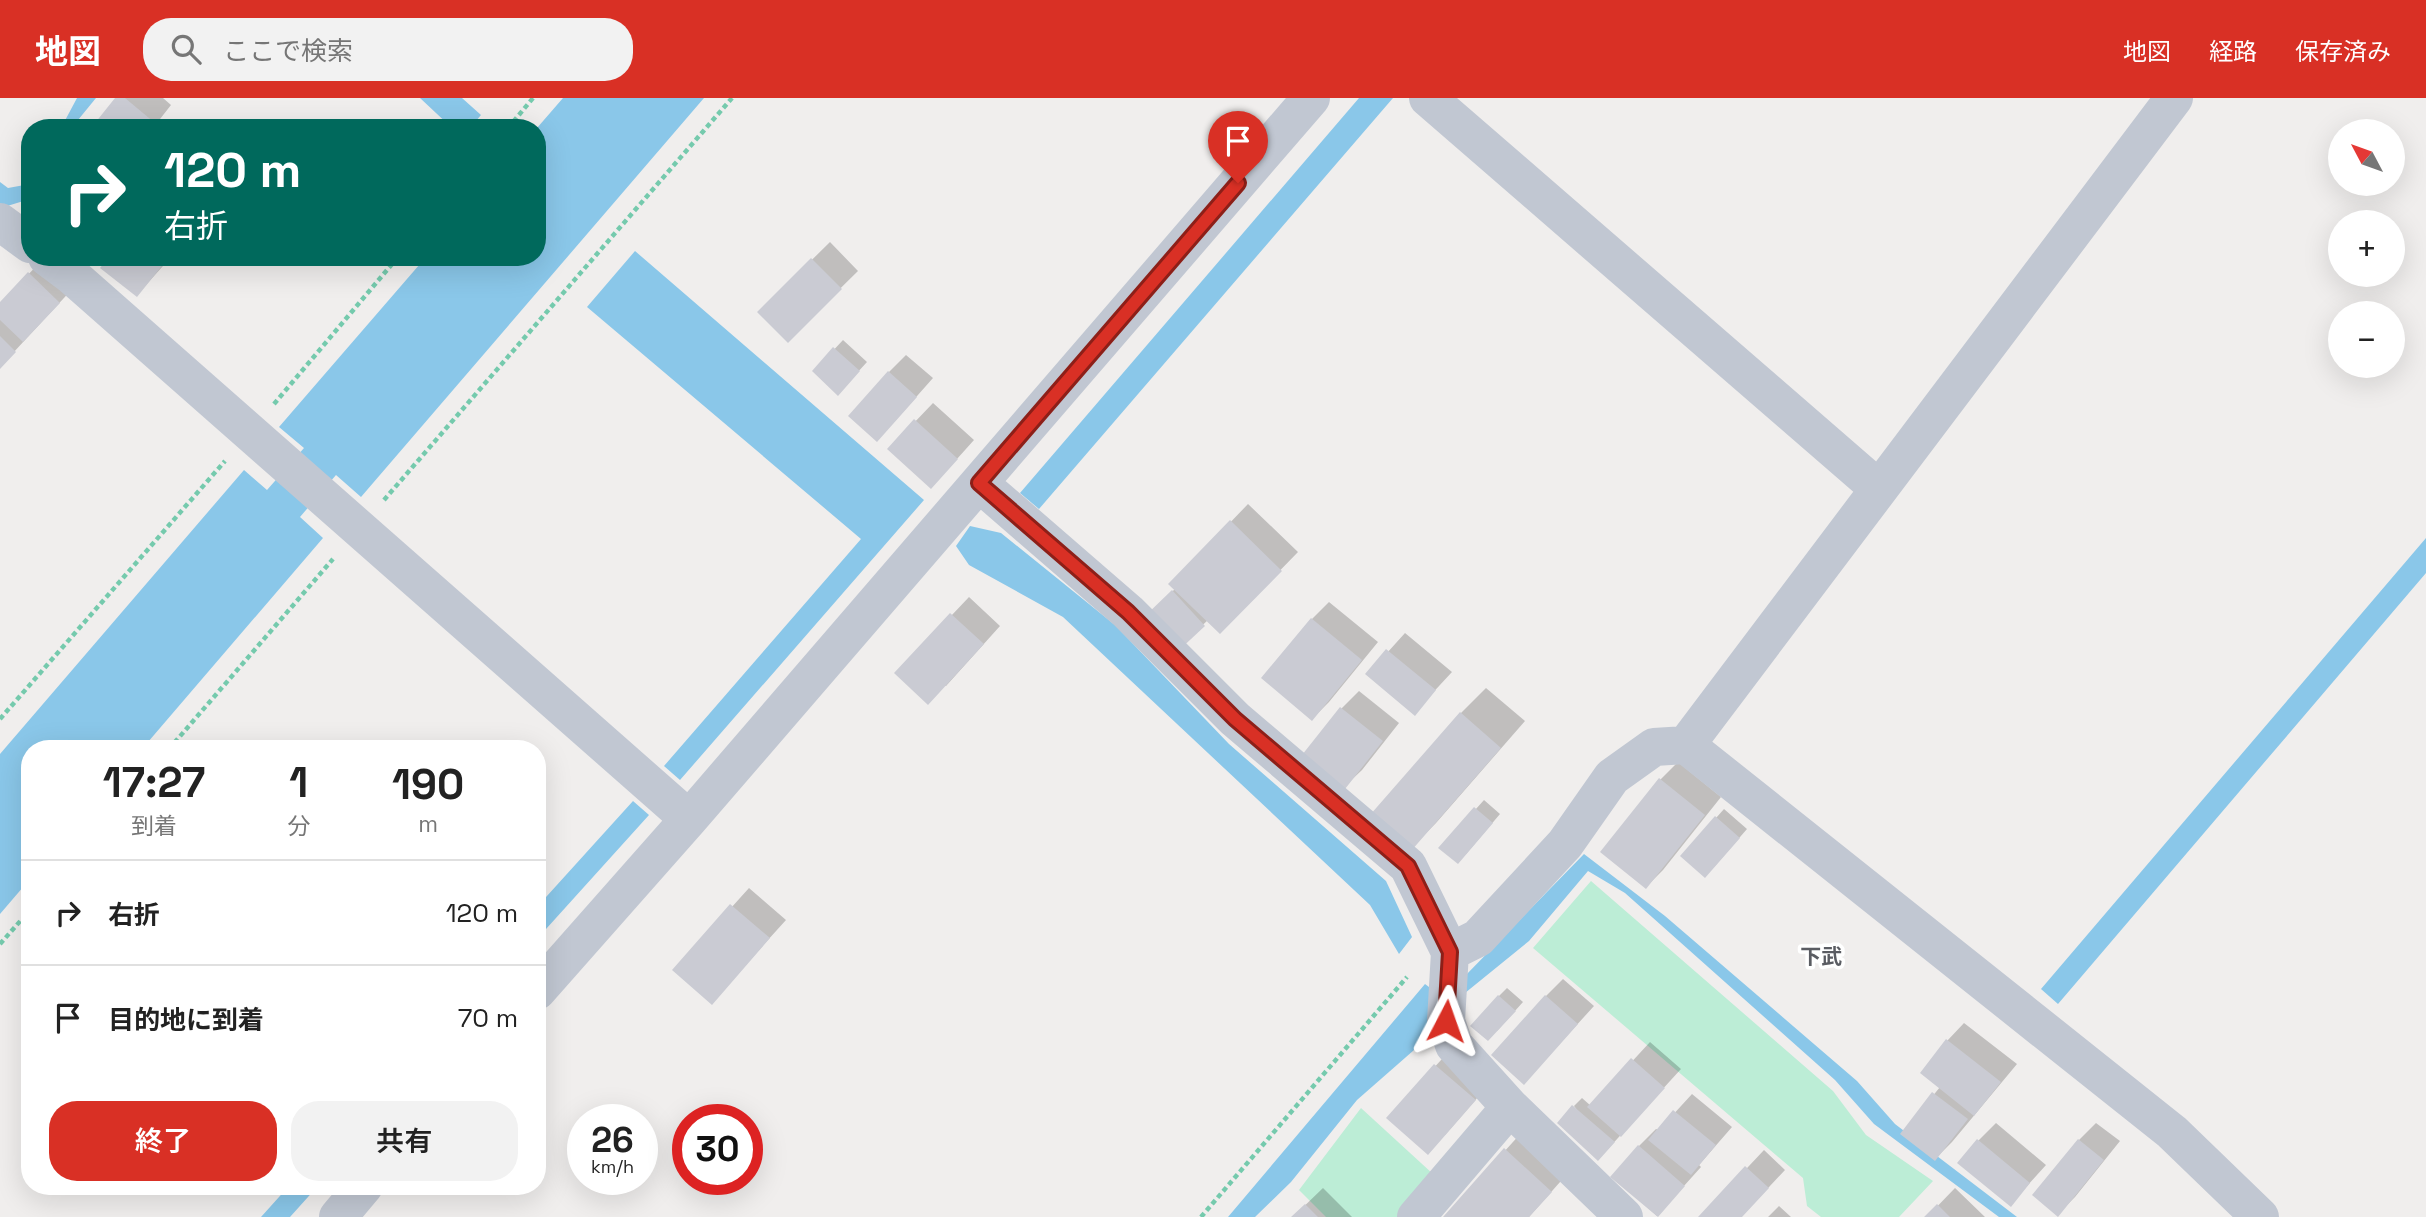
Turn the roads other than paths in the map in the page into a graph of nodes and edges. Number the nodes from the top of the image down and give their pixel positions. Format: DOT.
graph roads {
  1 [pos="1311,98"];
  2 [pos="1428,98"];
  3 [pos="2174,98"];
  4 [pos="0,222"];
  5 [pos="21,237"];
  6 [pos="59,266"];
  7 [pos="979,483"];
  8 [pos="1879,489"];
  9 [pos="1686,745"];
  10 [pos="689,820"];
  11 [pos="1450,952"];
  12 [pos="546,981"];
  13 [pos="1510,1107"];
  14 [pos="357,1195"];
  15 [pos="338,1217"];
  16 [pos="1416,1217"];
  17 [pos="1624,1217"];
  18 [pos="2260,1217"];
  1 -- 7 [label="street"];
  2 -- 8 [label="street"];
  3 -- 8 [label="street"];
  4 -- 5 [label="street"];
  6 -- 10 [label="street"];
  7 -- 10 [label="street"];
  7 -- 11 [label="street"];
  8 -- 9 [label="street"];
  9 -- 11 [label="street"];
  9 -- 18 [label="street"];
  10 -- 12 [label="street"];
  11 -- 13 [label="street"];
  13 -- 16 [label="street"];
  13 -- 17 [label="street"];
  14 -- 15 [label="street"];
}
